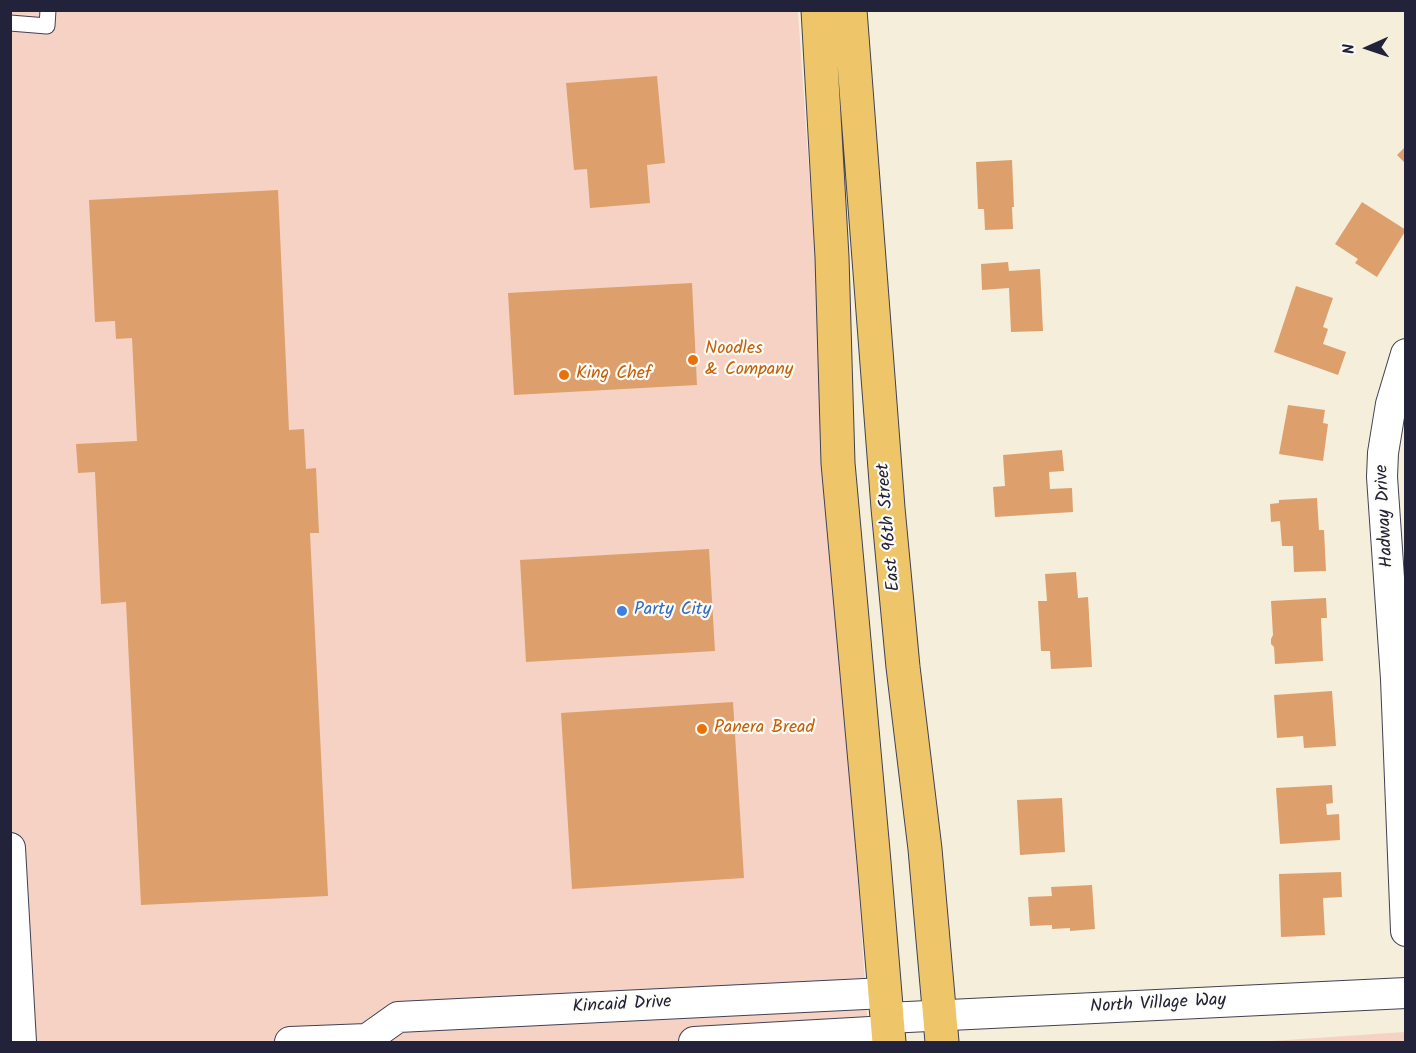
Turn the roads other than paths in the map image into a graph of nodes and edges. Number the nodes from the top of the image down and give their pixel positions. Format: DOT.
graph roads {
  1 [pos="48,10"];
  2 [pos="818,10"];
  3 [pos="850,10"];
  4 [pos="10,23"];
  5 [pos="1406,354"];
  6 [pos="1401,679"];
  7 [pos="10,848"];
  8 [pos="1406,931"];
  9 [pos="1406,993"];
  10 [pos="906,1023"];
  11 [pos="369,1041"];
  12 [pos="21,1042"];
  13 [pos="290,1042"];
  14 [pos="694,1042"];
  1 -- 4 [label="lane"];
  2 -- 10 [label="main road"];
  3 -- 10 [label="main road, East 96th Street"];
  5 -- 6 [label="street, Hadway Drive"];
  6 -- 8 [label="street, Hadway Drive"];
  7 -- 12 [label="street"];
  9 -- 10 [label="street, North Village Way"];
  10 -- 11 [label="street, Kincaid Drive"];
  10 -- 14 [label="street"];
  11 -- 13 [label="street, Kincaid Drive"];
}
